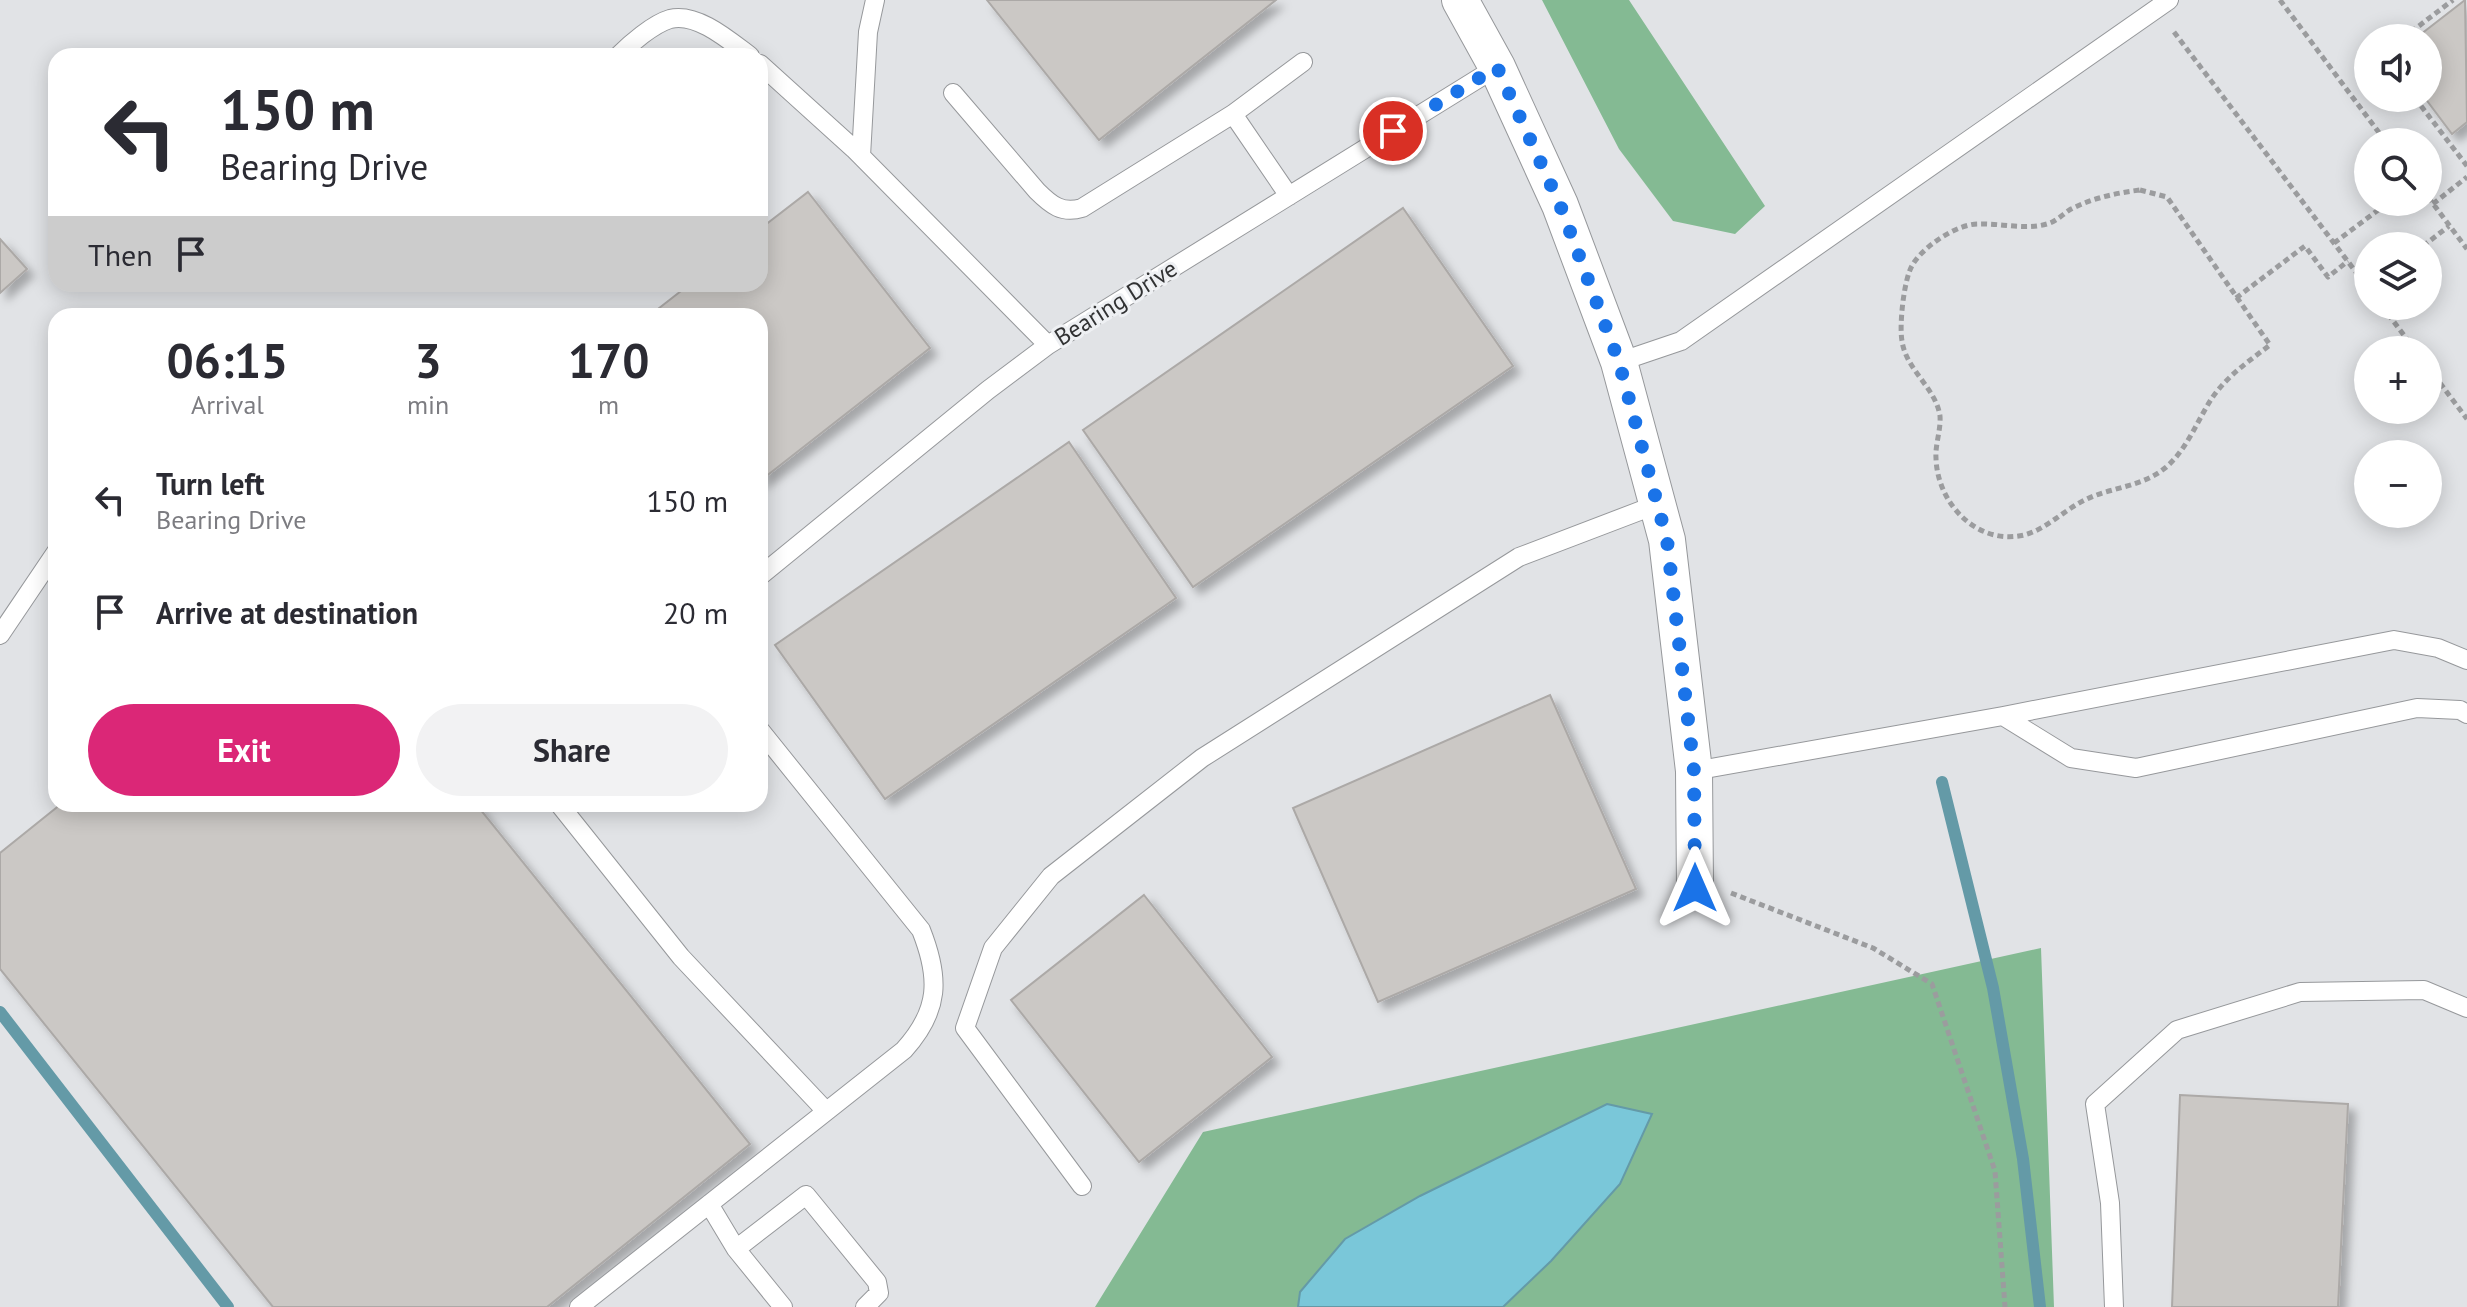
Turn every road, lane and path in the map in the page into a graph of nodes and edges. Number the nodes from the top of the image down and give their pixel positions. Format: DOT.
graph roads {
  1 [pos="875,0"];
  2 [pos="1460,0"];
  3 [pos="2280,0"];
  4 [pos="2453,0"];
  5 [pos="2163,4"];
  6 [pos="2421,24"];
  7 [pos="627,48"];
  8 [pos="738,48"];
  9 [pos="1303,62"];
  10 [pos="1497,67"];
  11 [pos="768,71"];
  12 [pos="953,93"];
  13 [pos="2426,112"];
  14 [pos="1233,114"];
  15 [pos="2376,128"];
  16 [pos="861,156"];
  17 [pos="2467,166"];
  18 [pos="2467,177"];
  19 [pos="1289,196"];
  20 [pos="2442,197"];
  21 [pos="2370,216"];
  22 [pos="2442,216"];
  23 [pos="2449,226"];
  24 [pos="2441,232"];
  25 [pos="2334,243"];
  26 [pos="2467,249"];
  27 [pos="2348,261"];
  28 [pos="2354,269"];
  29 [pos="2236,298"];
  30 [pos="1048,345"];
  31 [pos="1619,362"];
  32 [pos="2442,386"];
  33 [pos="2467,419"];
  34 [pos="1658,504"];
  35 [pos="48,564"];
  36 [pos="768,569"];
  37 [pos="0,635"];
  38 [pos="2467,660"];
  39 [pos="2467,714"];
  40 [pos="2003,716"];
  41 [pos="768,740"];
  42 [pos="1694,771"];
  43 [pos="565,812"];
  44 [pos="1695,888"];
  45 [pos="1732,894"];
  46 [pos="2467,1008"];
  47 [pos="825,1110"];
  48 [pos="1082,1186"];
  49 [pos="709,1204"];
  50 [pos="736,1249"];
  51 [pos="579,1307"];
  52 [pos="783,1307"];
  53 [pos="865,1307"];
  54 [pos="2005,1307"];
  55 [pos="2114,1307"];
  1 -- 16 [label="lane"];
  2 -- 10 [label="street"];
  3 -- 15 [label="path"];
  4 -- 6 [label="path"];
  5 -- 25 [label="path"];
  5 -- 31 [label="lane"];
  7 -- 8 [label="lane"];
  9 -- 14 [label="lane"];
  10 -- 19 [label="lane, Bearing Drive"];
  10 -- 31 [label="street"];
  11 -- 16 [label="lane"];
  12 -- 14 [label="lane"];
  13 -- 17 [label="path"];
  14 -- 19 [label="lane"];
  16 -- 30 [label="lane"];
  18 -- 20 [label="path"];
  19 -- 30 [label="lane, Bearing Drive"];
  21 -- 25 [label="path"];
  22 -- 23 [label="path"];
  23 -- 24 [label="path"];
  23 -- 26 [label="path"];
  25 -- 27 [label="path"];
  27 -- 28 [label="path"];
  27 -- 29 [label="path"];
  29 -- 29 [label="path"];
  30 -- 36 [label="lane, Bearing Drive"];
  31 -- 34 [label="street"];
  32 -- 33 [label="path"];
  34 -- 42 [label="street"];
  34 -- 48 [label="lane"];
  35 -- 37 [label="lane"];
  38 -- 40 [label="lane"];
  39 -- 40 [label="lane"];
  40 -- 42 [label="lane"];
  41 -- 47 [label="lane"];
  42 -- 44 [label="street"];
  43 -- 47 [label="lane"];
  45 -- 54 [label="path"];
  46 -- 55 [label="lane"];
  47 -- 49 [label="lane"];
  49 -- 50 [label="lane"];
  49 -- 51 [label="lane"];
  50 -- 52 [label="lane"];
  50 -- 53 [label="lane"];
}
